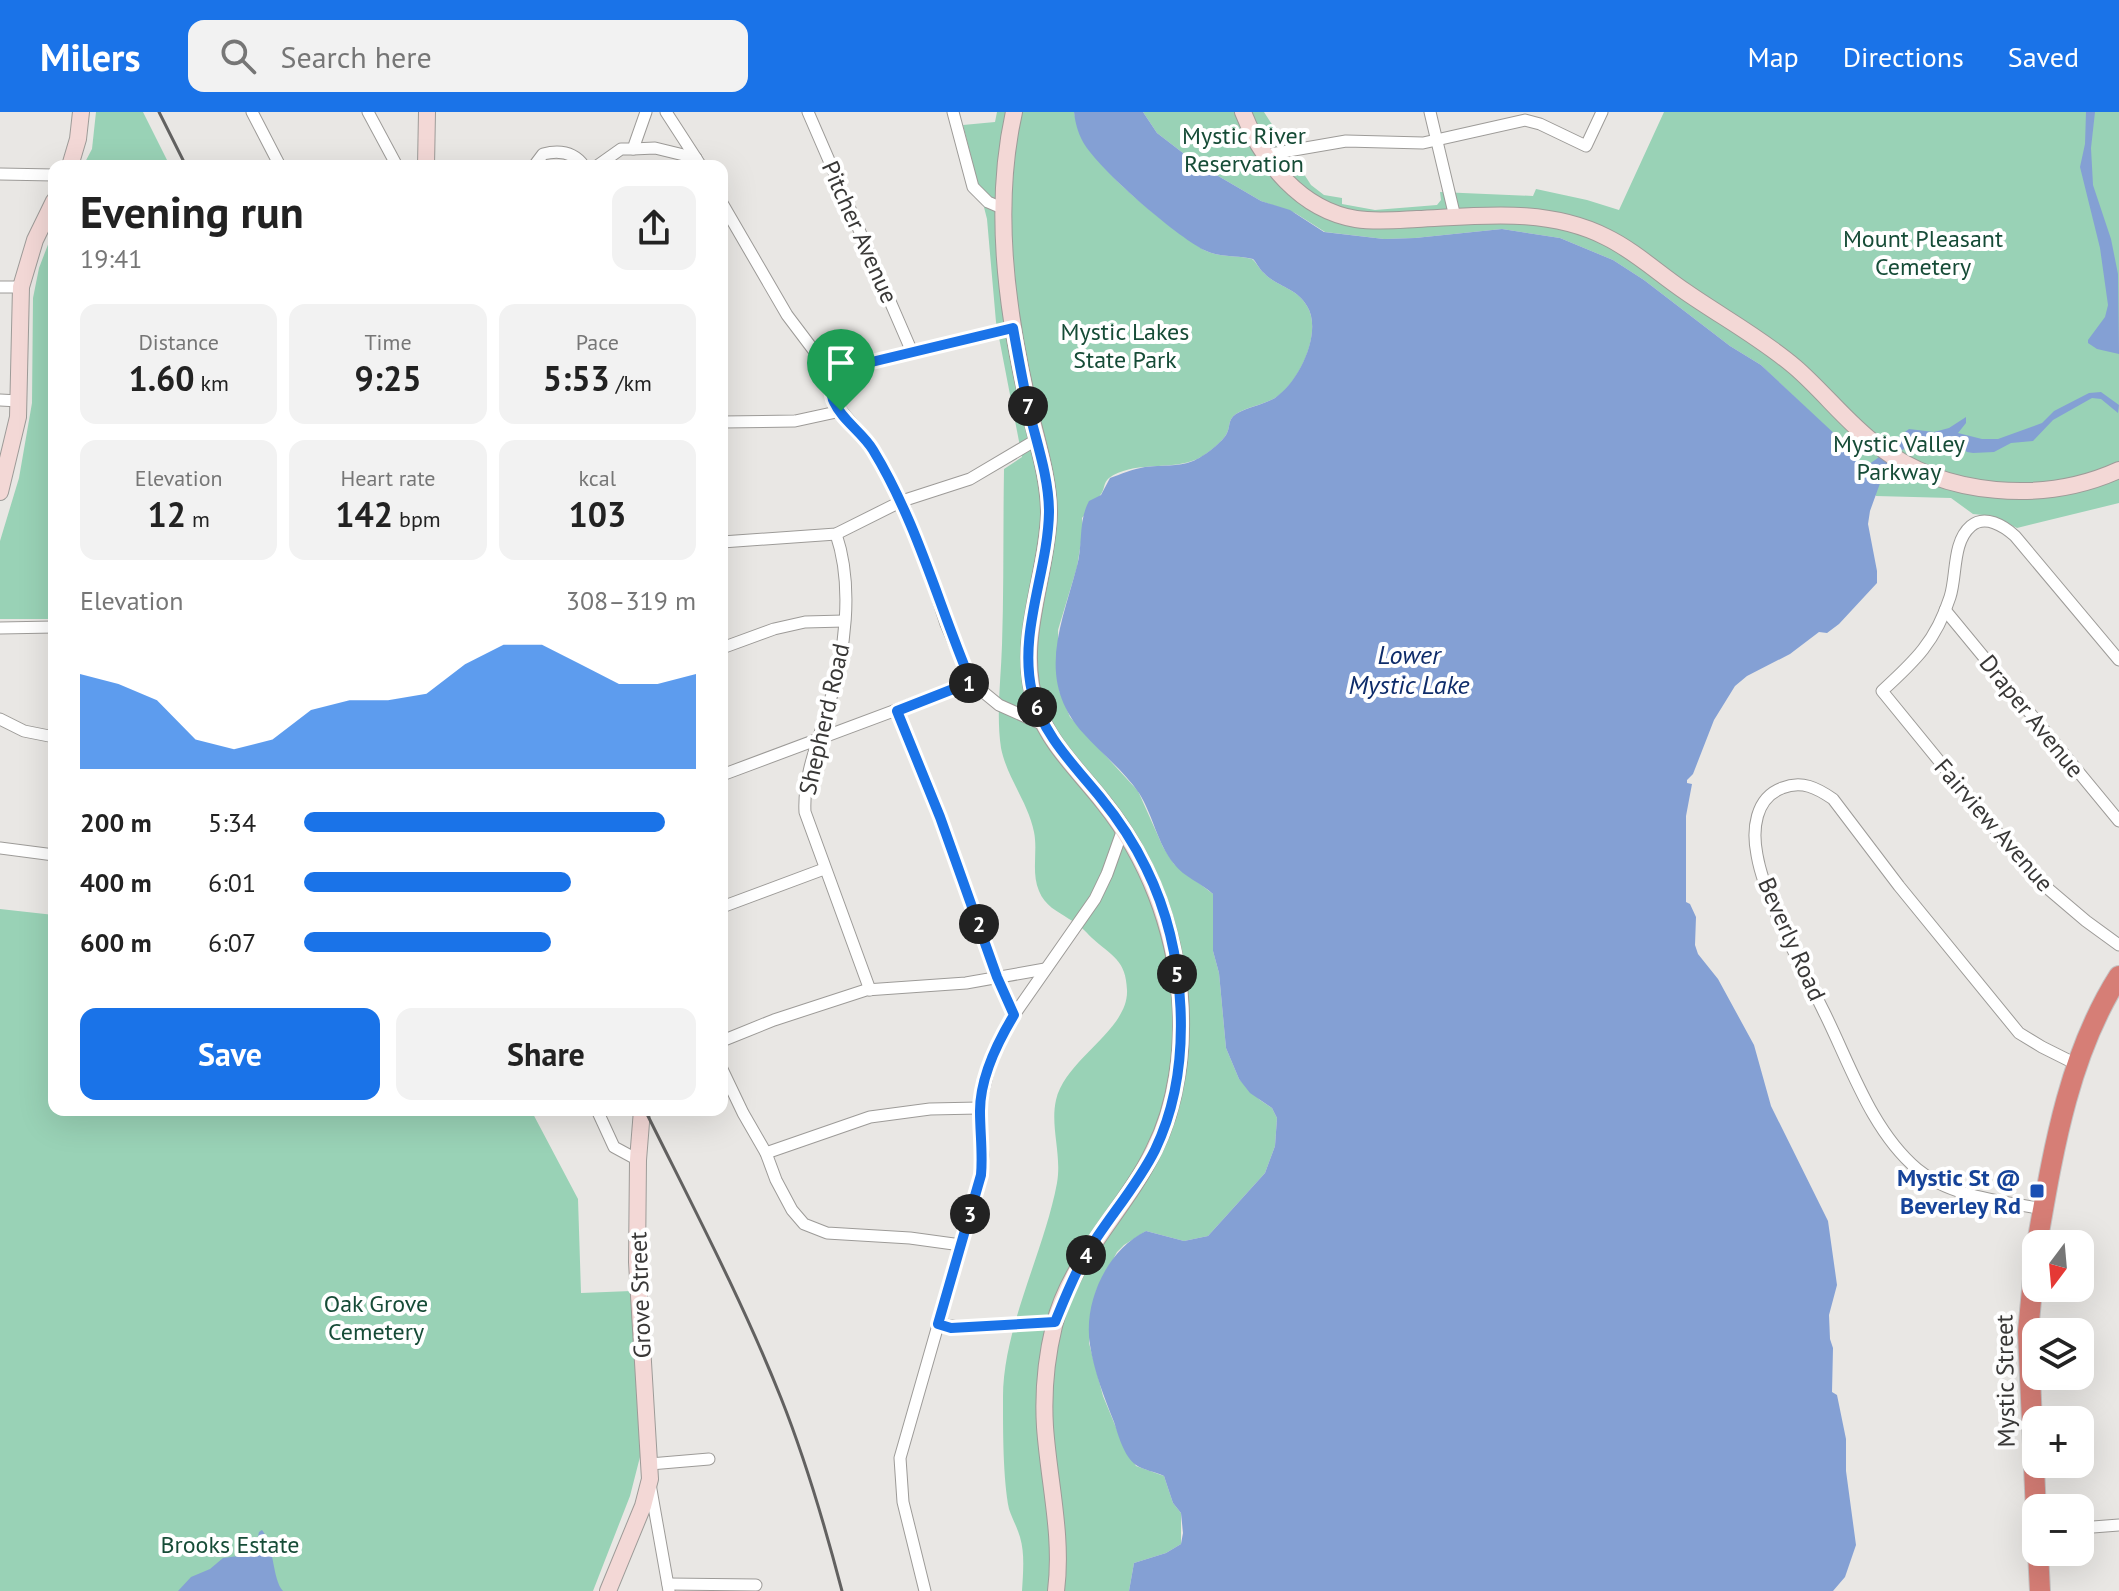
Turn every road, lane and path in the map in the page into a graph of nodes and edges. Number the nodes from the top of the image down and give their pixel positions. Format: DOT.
graph roads {
  1 [pos="81,112"];
  2 [pos="252,112"];
  3 [pos="368,112"];
  4 [pos="427,112"];
  5 [pos="646,112"];
  6 [pos="666,112"];
  7 [pos="808,112"];
  8 [pos="953,112"];
  9 [pos="1014,112"];
  10 [pos="1243,112"];
  11 [pos="1430,112"];
  12 [pos="1602,112"];
  13 [pos="1437,141"];
  14 [pos="633,149"];
  15 [pos="1265,155"];
  16 [pos="72,160"];
  17 [pos="277,160"];
  18 [pos="394,160"];
  19 [pos="426,160"];
  20 [pos="538,160"];
  21 [pos="580,160"];
  22 [pos="605,160"];
  23 [pos="692,160"];
  24 [pos="697,160"];
  25 [pos="0,174"];
  26 [pos="48,175"];
  27 [pos="1002,208"];
  28 [pos="48,213"];
  29 [pos="728,213"];
  30 [pos="1455,217"];
  31 [pos="0,287"];
  32 [pos="21,287"];
  33 [pos="1013,328"];
  34 [pos="912,352"];
  35 [pos="830,372"];
  36 [pos="0,400"];
  37 [pos="19,401"];
  38 [pos="841,411"];
  39 [pos="728,422"];
  40 [pos="1036,440"];
  41 [pos="2119,470"];
  42 [pos="0,492"];
  43 [pos="902,501"];
  44 [pos="836,534"];
  45 [pos="728,542"];
  46 [pos="1945,610"];
  47 [pos="844,621"];
  48 [pos="48,627"];
  49 [pos="0,628"];
  50 [pos="728,646"];
  51 [pos="2119,660"];
  52 [pos="971,682"];
  53 [pos="897,711"];
  54 [pos="0,719"];
  55 [pos="1044,725"];
  56 [pos="48,736"];
  57 [pos="818,739"];
  58 [pos="728,773"];
  59 [pos="2119,821"];
  60 [pos="1123,829"];
  61 [pos="0,848"];
  62 [pos="48,854"];
  63 [pos="824,869"];
  64 [pos="728,905"];
  65 [pos="2119,945"];
  66 [pos="1045,969"];
  67 [pos="2119,976"];
  68 [pos="997,977"];
  69 [pos="870,990"];
  70 [pos="1014,1015"];
  71 [pos="728,1039"];
  72 [pos="2076,1064"];
  73 [pos="728,1082"];
  74 [pos="979,1108"];
  75 [pos="600,1116"];
  76 [pos="642,1116"];
  77 [pos="766,1153"];
  78 [pos="638,1160"];
  79 [pos="2043,1209"];
  80 [pos="2039,1230"];
  81 [pos="961,1245"];
  82 [pos="2031,1302"];
  83 [pos="1055,1322"];
  84 [pos="938,1324"];
  85 [pos="709,1459"];
  86 [pos="650,1472"];
  87 [pos="2035,1494"];
  88 [pos="2119,1525"];
  89 [pos="2094,1527"];
  90 [pos="2039,1566"];
  91 [pos="756,1585"];
  92 [pos="669,1588"];
  93 [pos="608,1591"];
  94 [pos="925,1591"];
  95 [pos="1056,1591"];
  96 [pos="2040,1591"];
  1 -- 16 [label="main road"];
  2 -- 17 [label="street"];
  3 -- 18 [label="street"];
  4 -- 19 [label="main road"];
  5 -- 14 [label="street"];
  6 -- 24 [label="street"];
  7 -- 34 [label="street, Pitcher Avenue"];
  8 -- 27 [label="street"];
  9 -- 27 [label="main road"];
  10 -- 15 [label="main road"];
  11 -- 13 [label="street"];
  12 -- 13 [label="street"];
  13 -- 15 [label="street"];
  13 -- 30 [label="street"];
  14 -- 22 [label="street"];
  14 -- 23 [label="street"];
  15 -- 30 [label="main road"];
  20 -- 21 [label="street"];
  25 -- 26 [label="street"];
  27 -- 33 [label="main road"];
  28 -- 32 [label="main road"];
  29 -- 35 [label="street"];
  30 -- 41 [label="main road"];
  31 -- 32 [label="street"];
  32 -- 37 [label="main road"];
  33 -- 34 [label="street"];
  33 -- 40 [label="main road"];
  34 -- 35 [label="street"];
  35 -- 38 [label="street"];
  36 -- 37 [label="street"];
  37 -- 42 [label="main road"];
  38 -- 39 [label="street"];
  38 -- 43 [label="street"];
  40 -- 43 [label="street"];
  40 -- 55 [label="main road"];
  43 -- 44 [label="street"];
  43 -- 52 [label="street"];
  44 -- 45 [label="street"];
  44 -- 47 [label="street, Shepherd Road"];
  46 -- 51 [label="street"];
  46 -- 59 [label="street, Draper Avenue"];
  46 -- 65 [label="street, Fairview Avenue"];
  47 -- 50 [label="street"];
  47 -- 57 [label="street, Shepherd Road"];
  48 -- 49 [label="street"];
  52 -- 53 [label="street"];
  52 -- 55 [label="street"];
  53 -- 57 [label="street"];
  53 -- 68 [label="street"];
  54 -- 56 [label="street"];
  55 -- 60 [label="main road"];
  57 -- 58 [label="street"];
  57 -- 63 [label="street, Shepherd Road"];
  60 -- 66 [label="street"];
  60 -- 83 [label="main road"];
  61 -- 62 [label="street"];
  63 -- 64 [label="street"];
  63 -- 69 [label="street, Shepherd Road"];
  66 -- 68 [label="street"];
  66 -- 70 [label="street"];
  67 -- 72 [label="highway, Mystic Street"];
  68 -- 69 [label="street"];
  68 -- 70 [label="street"];
  69 -- 71 [label="street"];
  70 -- 74 [label="street"];
  72 -- 79 [label="highway, Mystic Street"];
  72 -- 79 [label="street, Beverly Road"];
  73 -- 77 [label="street"];
  74 -- 77 [label="street"];
  74 -- 81 [label="street"];
  75 -- 78 [label="street"];
  76 -- 78 [label="main road, Grove Street"];
  77 -- 81 [label="street"];
  78 -- 86 [label="main road, Grove Street"];
  79 -- 80 [label="highway, Mystic Street"];
  81 -- 84 [label="street"];
  82 -- 87 [label="highway, Mystic Street"];
  83 -- 84 [label="street"];
  83 -- 95 [label="main road"];
  84 -- 94 [label="street"];
  85 -- 86 [label="street"];
  86 -- 92 [label="street, Grove Street"];
  86 -- 93 [label="main road, Grove Street"];
  88 -- 89 [label="street"];
  90 -- 96 [label="highway"];
  91 -- 92 [label="street"];
}
